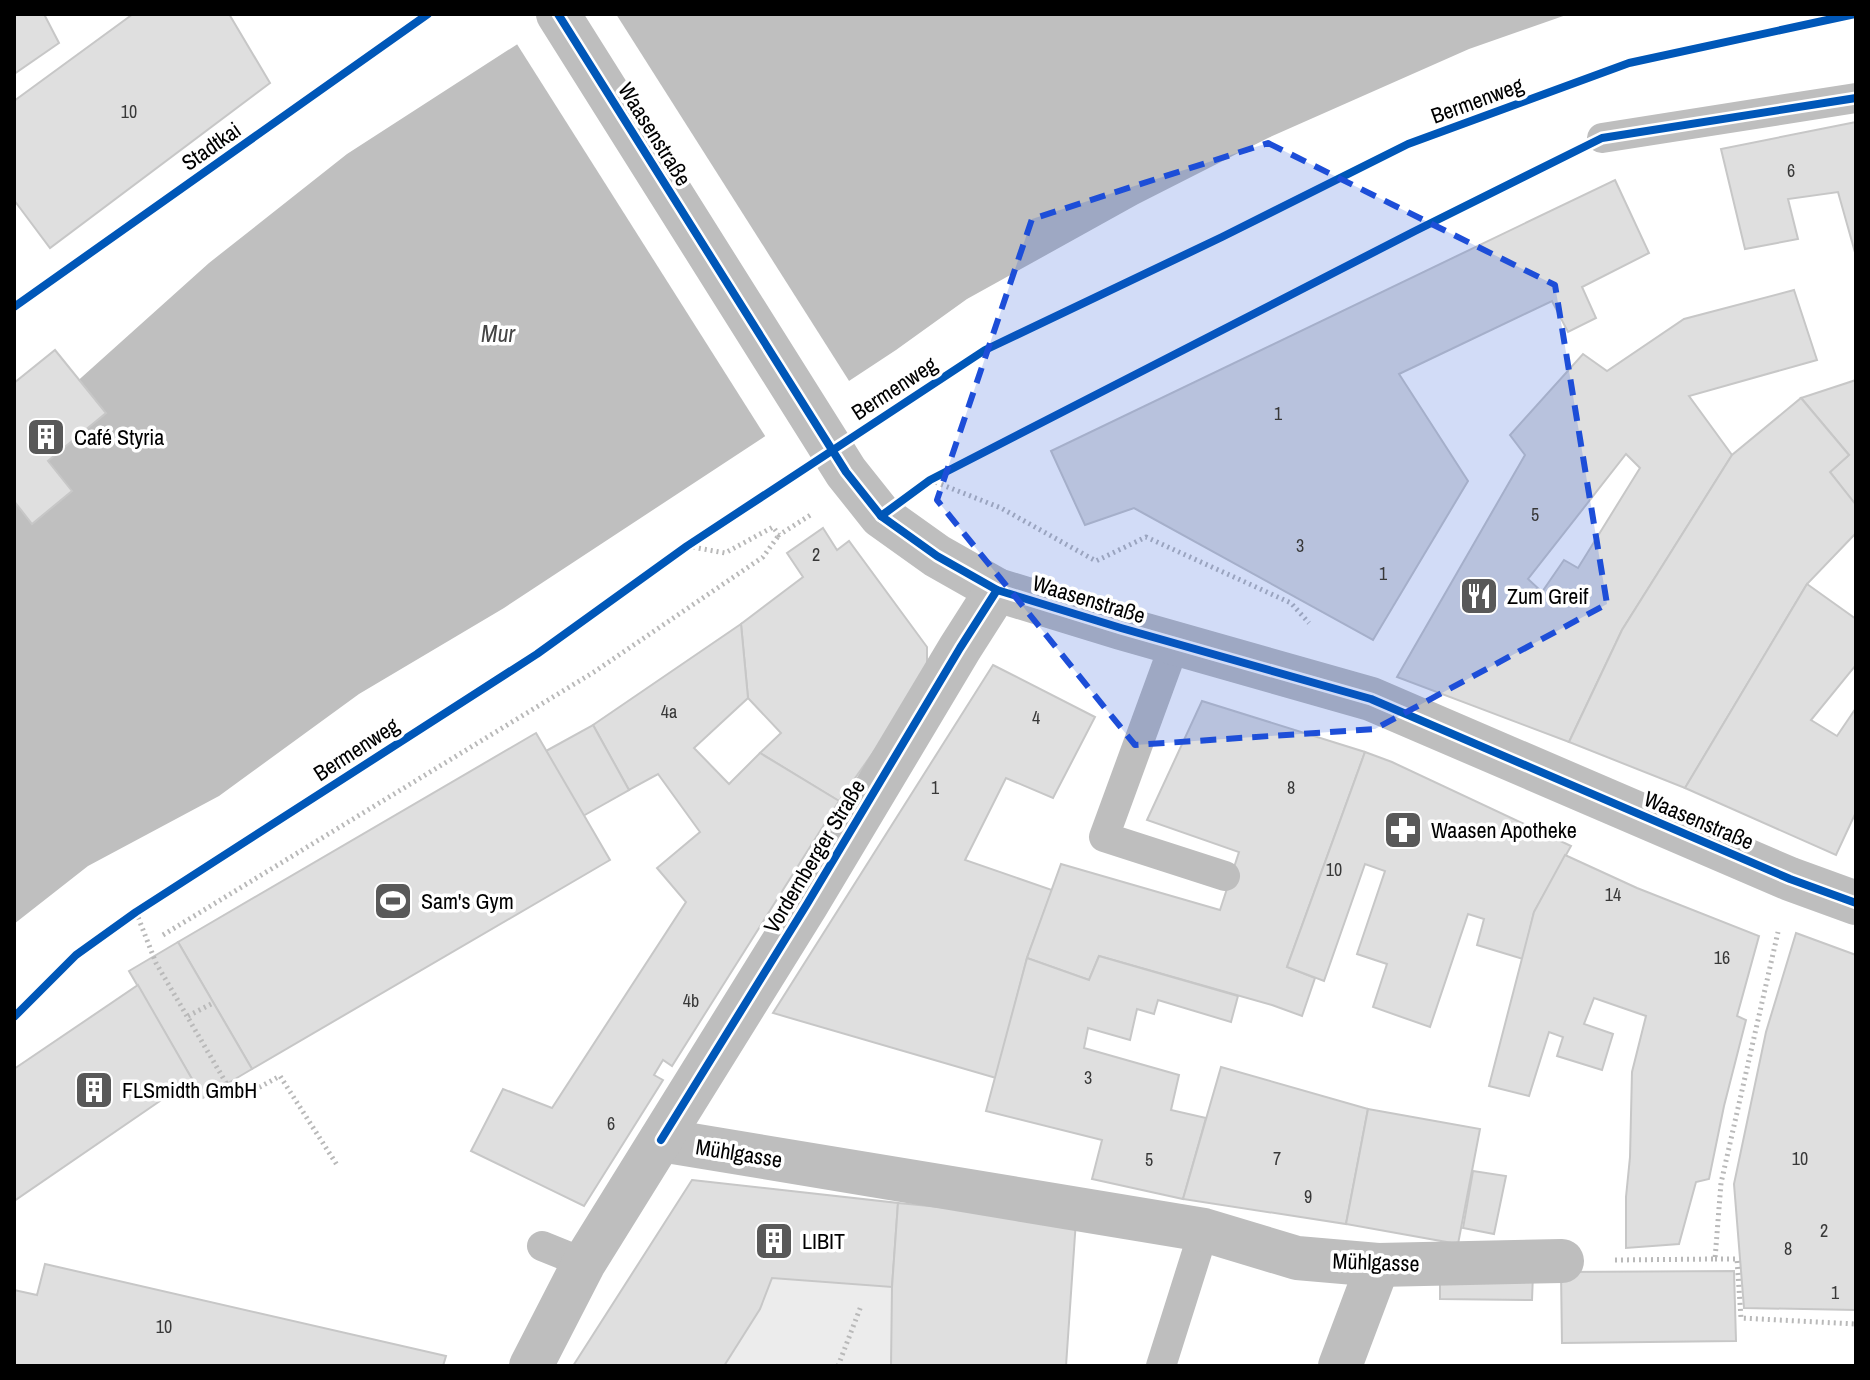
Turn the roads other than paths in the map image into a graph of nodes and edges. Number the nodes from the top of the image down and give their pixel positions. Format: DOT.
graph roads {
  1 [pos="558,14"];
  2 [pos="1856,98"];
  3 [pos="1602,138"];
  4 [pos="997,590"];
  5 [pos="1175,643"];
  6 [pos="1225,876"];
  7 [pos="1856,903"];
  8 [pos="661,1140"];
  9 [pos="1204,1230"];
  10 [pos="542,1246"];
  11 [pos="1562,1261"];
  12 [pos="584,1263"];
  13 [pos="1378,1265"];
  14 [pos="531,1366"];
  15 [pos="1161,1366"];
  16 [pos="1340,1366"];
  1 -- 4 [label="street, Waasenstraße"];
  2 -- 3 [label="lane"];
  4 -- 5 [label="street, Waasenstraße"];
  4 -- 8 [label="street, Vordernberger Straße"];
  5 -- 6 [label="lane"];
  5 -- 7 [label="street, Waasenstraße"];
  8 -- 9 [label="street, Mühlgasse"];
  8 -- 12 [label="street, Vordernberger Straße"];
  9 -- 13 [label="street, Mühlgasse"];
  9 -- 15 [label="lane"];
  10 -- 12 [label="lane"];
  11 -- 13 [label="street, Mühlgasse"];
  12 -- 14 [label="street, Vordernberger Straße"];
  13 -- 16 [label="street"];
}
